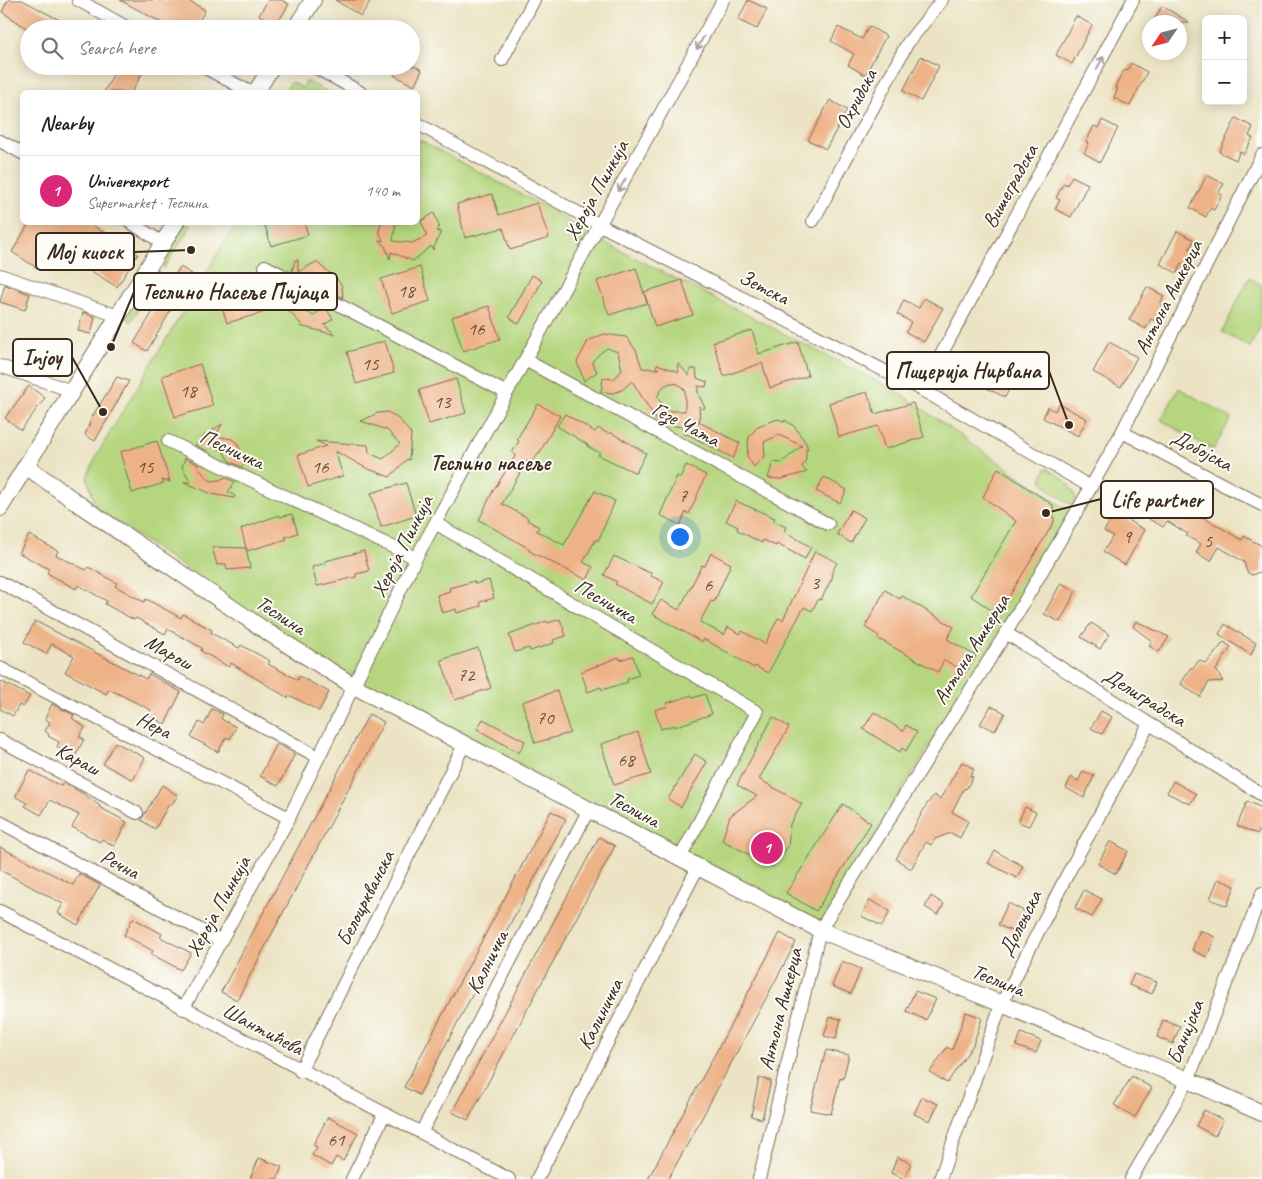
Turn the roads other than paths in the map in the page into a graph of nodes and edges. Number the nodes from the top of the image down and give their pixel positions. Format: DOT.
graph roads {
  1 [pos="78,0"];
  2 [pos="313,0"];
  3 [pos="534,0"];
  4 [pos="723,0"];
  5 [pos="942,0"];
  6 [pos="1133,0"];
  7 [pos="114,20"];
  8 [pos="301,20"];
  9 [pos="502,60"];
  10 [pos="219,75"];
  11 [pos="266,75"];
  12 [pos="329,75"];
  13 [pos="246,90"];
  14 [pos="257,90"];
  15 [pos="356,90"];
  16 [pos="420,125"];
  17 [pos="0,141"];
  18 [pos="20,152"];
  19 [pos="1262,155"];
  20 [pos="813,222"];
  21 [pos="135,225"];
  22 [pos="174,225"];
  23 [pos="600,225"];
  24 [pos="163,243"];
  25 [pos="265,266"];
  26 [pos="0,274"];
  27 [pos="118,316"];
  28 [pos="525,360"];
  29 [pos="0,366"];
  30 [pos="922,390"];
  31 [pos="72,391"];
  32 [pos="507,393"];
  33 [pos="1122,432"];
  34 [pos="168,441"];
  35 [pos="26,466"];
  36 [pos="1091,487"];
  37 [pos="1262,505"];
  38 [pos="0,508"];
  39 [pos="435,523"];
  40 [pos="828,524"];
  41 [pos="416,558"];
  42 [pos="0,582"];
  43 [pos="1006,633"];
  44 [pos="0,668"];
  45 [pos="354,686"];
  46 [pos="1149,724"];
  47 [pos="0,740"];
  48 [pos="465,743"];
  49 [pos="318,757"];
  50 [pos="1262,795"];
  51 [pos="589,809"];
  52 [pos="137,813"];
  53 [pos="290,818"];
  54 [pos="0,822"];
  55 [pos="680,858"];
  56 [pos="698,867"];
  57 [pos="1262,893"];
  58 [pos="0,911"];
  59 [pos="820,930"];
  60 [pos="221,941"];
  61 [pos="1001,1005"];
  62 [pos="183,1009"];
  63 [pos="300,1071"];
  64 [pos="1188,1080"];
  65 [pos="1262,1113"];
  66 [pos="384,1115"];
  67 [pos="421,1133"];
  68 [pos="352,1179"];
  69 [pos="508,1179"];
  70 [pos="537,1179"];
  71 [pos="759,1179"];
  72 [pos="940,1179"];
  73 [pos="1131,1179"];
  1 -- 7 [label="street"];
  2 -- 8 [label="street"];
  3 -- 9 [label="street"];
  4 -- 23 [label="street, Хероја Пинкија, one-way"];
  5 -- 20 [label="street, Охридска"];
  30 -- 6 [label="street, Вишеградска, one-way"];
  10 -- 13 [label="street"];
  11 -- 14 [label="street"];
  12 -- 15 [label="street"];
  16 -- 23 [label="street, Зетска"];
  17 -- 18 [label="street"];
  19 -- 33 [label="street, Антона Ашкерца"];
  21 -- 24 [label="street"];
  22 -- 24 [label="street"];
  23 -- 28 [label="street, Хероја Пинкија"];
  23 -- 30 [label="street, Зетска"];
  24 -- 27 [label="street"];
  25 -- 32 [label="street"];
  26 -- 27 [label="street"];
  27 -- 31 [label="street"];
  28 -- 32 [label="street, Хероја Пинкија"];
  28 -- 40 [label="street, Гезе Чата"];
  29 -- 31 [label="street"];
  30 -- 36 [label="street, Зетска"];
  31 -- 35 [label="street"];
  32 -- 39 [label="street, Хероја Пинкија"];
  33 -- 36 [label="street, Антона Ашкерца"];
  33 -- 37 [label="street, Добојска"];
  34 -- 41 [label="street, Песничка"];
  35 -- 38 [label="street"];
  35 -- 45 [label="street, Теслина"];
  36 -- 43 [label="street, Антона Ашкерца"];
  39 -- 41 [label="street, Хероја Пинкија"];
  39 -- 55 [label="street, Песничка"];
  41 -- 45 [label="street, Хероја Пинкија"];
  42 -- 49 [label="street, Марош"];
  43 -- 46 [label="street, Делиградска"];
  43 -- 59 [label="street, Антона Ашкерца"];
  44 -- 53 [label="street, Нера"];
  45 -- 48 [label="street, Теслина"];
  45 -- 49 [label="street, Хероја Пинкија"];
  46 -- 50 [label="street, Делиградска"];
  46 -- 61 [label="street, Долењска"];
  47 -- 52 [label="street, Караш"];
  48 -- 51 [label="street, Теслина"];
  48 -- 63 [label="street, Белоцркванска"];
  49 -- 53 [label="street, Хероја Пинкија"];
  51 -- 55 [label="street, Теслина"];
  51 -- 67 [label="street, Калничка"];
  53 -- 60 [label="street, Хероја Пинкија"];
  54 -- 60 [label="street, Речна"];
  55 -- 56 [label="street, Теслина"];
  56 -- 59 [label="street, Теслина"];
  56 -- 70 [label="street, Калиничка"];
  57 -- 64 [label="street, Банијска"];
  58 -- 62 [label="street, Шантићева"];
  59 -- 61 [label="street, Теслина"];
  59 -- 71 [label="street, Антона Ашкерца"];
  60 -- 62 [label="street, Хероја Пинкија"];
  61 -- 64 [label="street, Теслина"];
  61 -- 72 [label="street, Долењска"];
  62 -- 63 [label="street, Шантићева"];
  63 -- 66 [label="street, Шантићева"];
  64 -- 65 [label="street, Теслина"];
  64 -- 73 [label="street, Банијска"];
  66 -- 67 [label="street, Шантићева"];
  66 -- 68 [label="street"];
  67 -- 69 [label="street, Шантићева"];
}
